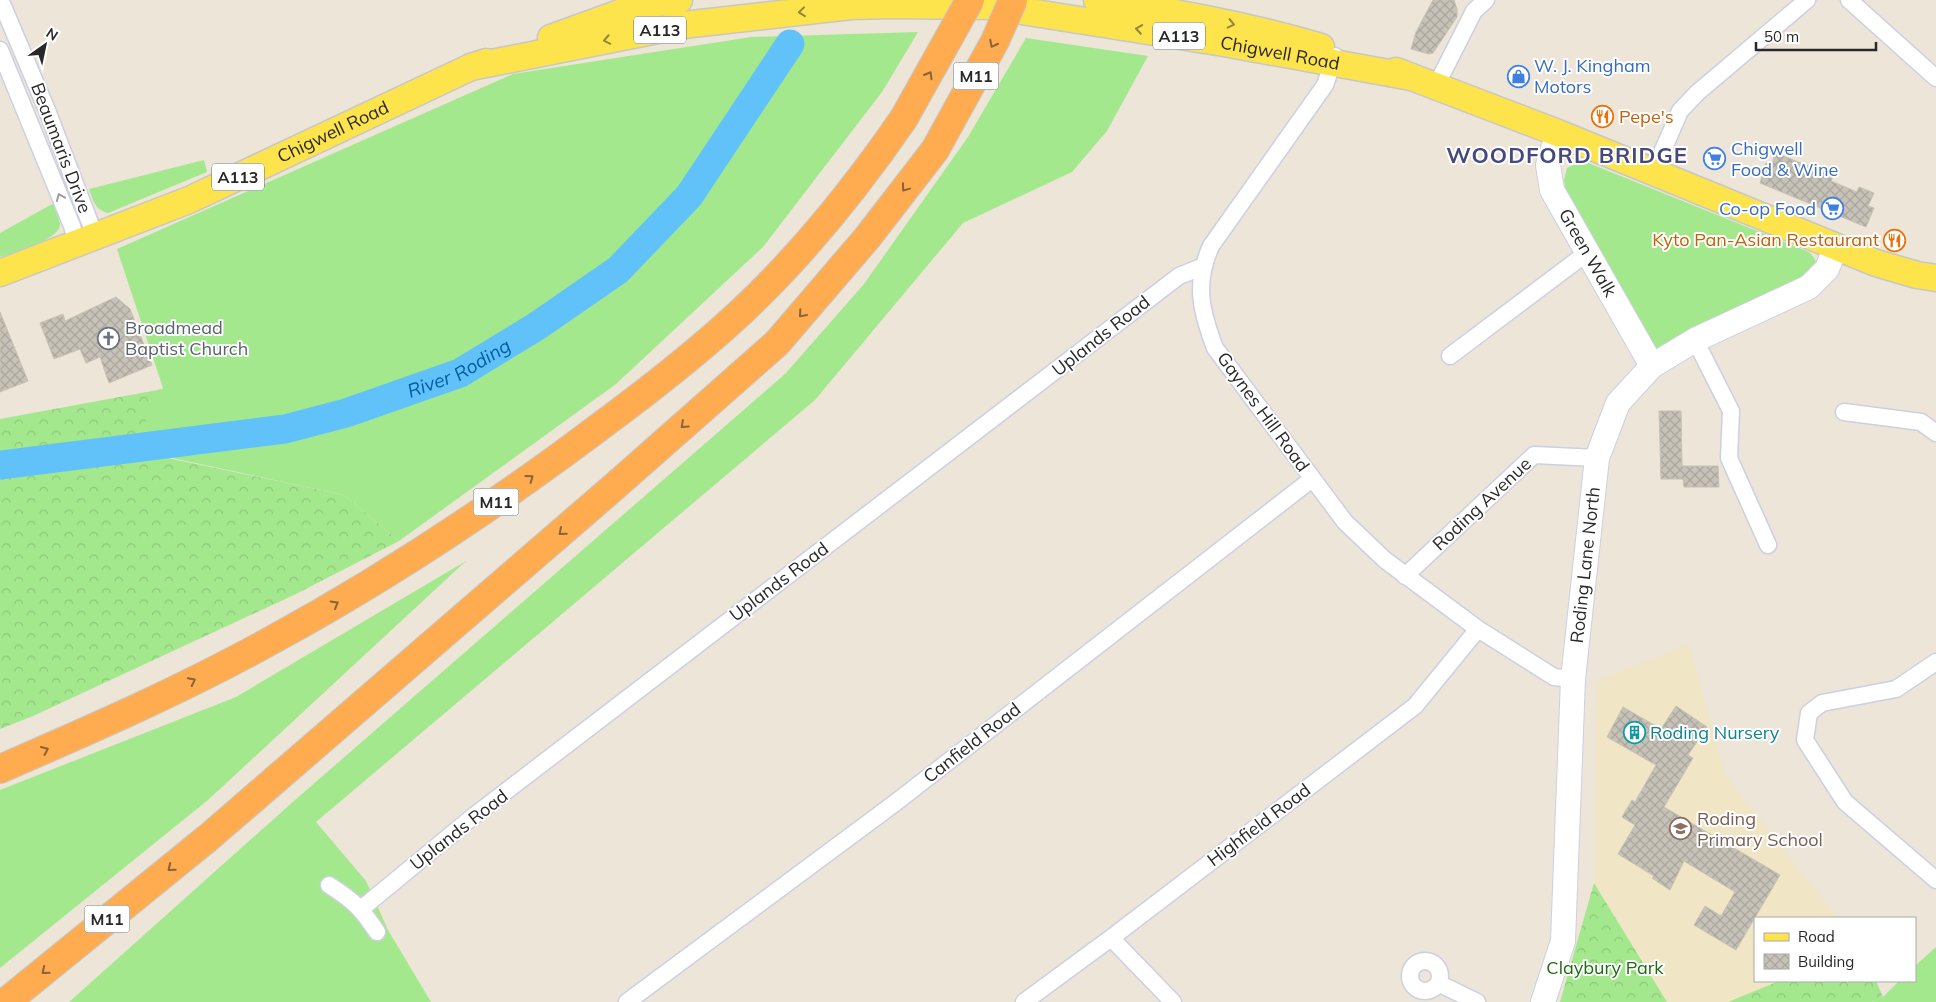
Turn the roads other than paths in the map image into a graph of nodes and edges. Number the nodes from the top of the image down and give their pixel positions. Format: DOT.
graph roads {
  1 [pos="679,0"];
  2 [pos="970,0"];
  3 [pos="1013,0"];
  4 [pos="1097,0"];
  5 [pos="1486,0"];
  6 [pos="1807,0"];
  7 [pos="1849,0"];
  8 [pos="850,2"];
  9 [pos="7,4"];
  10 [pos="0,50"];
  11 [pos="1335,57"];
  12 [pos="471,67"];
  13 [pos="1936,78"];
  14 [pos="1436,86"];
  15 [pos="1558,133"];
  16 [pos="1653,173"];
  17 [pos="86,239"];
  18 [pos="1836,246"];
  19 [pos="1588,252"];
  20 [pos="1204,266"];
  21 [pos="0,274"];
  22 [pos="1936,278"];
  23 [pos="1695,340"];
  24 [pos="1450,356"];
  25 [pos="1652,366"];
  26 [pos="1844,412"];
  27 [pos="1936,433"];
  28 [pos="1597,458"];
  29 [pos="1312,479"];
  30 [pos="1768,546"];
  31 [pos="1405,576"];
  32 [pos="1478,629"];
  33 [pos="1936,662"];
  34 [pos="1573,679"];
  35 [pos="0,769"];
  36 [pos="1936,880"];
  37 [pos="329,884"];
  38 [pos="362,909"];
  39 [pos="378,932"];
  40 [pos="1111,938"];
  41 [pos="1440,984"];
  42 [pos="6,1002"];
  43 [pos="627,1002"];
  44 [pos="1024,1002"];
  45 [pos="1173,1002"];
  46 [pos="1477,1002"];
  47 [pos="1543,1002"];
  1 -- 12 [label="main road, Chigwell Road / A113"];
  35 -- 2 [label="highway, M11, one-way, bridge"];
  3 -- 42 [label="highway, M11, one-way, bridge"];
  4 -- 11 [label="main road, Chigwell Road / A113, one-way"];
  5 -- 14 [label="street"];
  6 -- 16 [label="street"];
  7 -- 13 [label="street"];
  11 -- 8 [label="main road, Chigwell Road / A113, one-way"];
  8 -- 12 [label="main road, Chigwell Road / A113, one-way"];
  9 -- 17 [label="street, Beaumaris Drive"];
  17 -- 10 [label="street, Beaumaris Drive, one-way"];
  11 -- 14 [label="main road, Chigwell Road / A113"];
  11 -- 20 [label="street, Gaynes Hill Road"];
  12 -- 17 [label="main road, Chigwell Road / A113"];
  14 -- 15 [label="main road, Chigwell Road / A113"];
  15 -- 16 [label="main road, Chigwell Road / A113"];
  15 -- 19 [label="street, Green Walk"];
  16 -- 18 [label="main road, Chigwell Road / A113"];
  17 -- 21 [label="main road, Chigwell Road / A113"];
  18 -- 22 [label="main road, Chigwell Road / A113"];
  18 -- 23 [label="street, Roding Lane North"];
  19 -- 24 [label="street"];
  19 -- 25 [label="street, Green Walk"];
  20 -- 29 [label="street, Gaynes Hill Road"];
  20 -- 38 [label="street, Uplands Road"];
  23 -- 25 [label="street, Roding Lane North"];
  23 -- 30 [label="street"];
  25 -- 28 [label="street, Roding Lane North"];
  26 -- 27 [label="street"];
  28 -- 31 [label="street, Roding Avenue"];
  28 -- 34 [label="street, Roding Lane North"];
  29 -- 31 [label="street, Gaynes Hill Road"];
  29 -- 43 [label="street, Canfield Road"];
  31 -- 32 [label="street, Gaynes Hill Road"];
  32 -- 34 [label="street, Gaynes Hill Road"];
  32 -- 40 [label="street, Highfield Road"];
  33 -- 36 [label="street"];
  34 -- 47 [label="street, Roding Lane North"];
  37 -- 38 [label="street"];
  38 -- 39 [label="street"];
  40 -- 44 [label="street, Highfield Road"];
  40 -- 45 [label="street"];
  41 -- 46 [label="street"];
}
